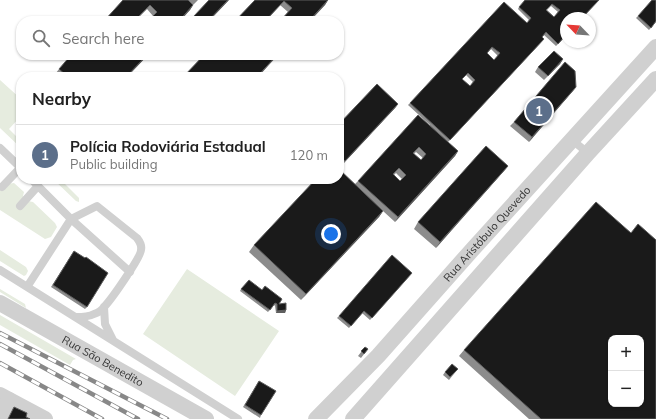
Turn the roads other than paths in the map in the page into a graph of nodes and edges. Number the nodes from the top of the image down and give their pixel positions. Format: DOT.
graph roads {
  1 [pos="656,47"];
  2 [pos="656,79"];
  3 [pos="572,140"];
  4 [pos="1,152"];
  5 [pos="588,153"];
  6 [pos="16,164"];
  7 [pos="16,173"];
  8 [pos="38,186"];
  9 [pos="2,187"];
  10 [pos="20,206"];
  11 [pos="71,219"];
  12 [pos="0,270"];
  13 [pos="130,272"];
  14 [pos="27,287"];
  15 [pos="0,303"];
  16 [pos="104,308"];
  17 [pos="73,316"];
  18 [pos="113,341"];
  19 [pos="378,356"];
  20 [pos="396,371"];
  21 [pos="4,398"];
  22 [pos="0,417"];
  23 [pos="45,419"];
  24 [pos="206,419"];
  25 [pos="238,419"];
  26 [pos="316,419"];
  27 [pos="353,419"];
  1 -- 3 [label="street, Rua Aristóbulo Quevedo"];
  2 -- 5 [label="street, Rua Aristóbulo Quevedo"];
  3 -- 5 [label="lane"];
  3 -- 19 [label="street, Rua Aristóbulo Quevedo"];
  4 -- 6 [label="lane"];
  5 -- 20 [label="street, Rua Aristóbulo Quevedo"];
  7 -- 9 [label="lane"];
  8 -- 10 [label="lane"];
  8 -- 11 [label="lane"];
  11 -- 13 [label="lane"];
  11 -- 13 [label="lane"];
  11 -- 14 [label="lane"];
  12 -- 14 [label="lane"];
  13 -- 16 [label="lane"];
  14 -- 17 [label="lane"];
  15 -- 24 [label="street, Rua São Benedito"];
  16 -- 17 [label="lane"];
  16 -- 18 [label="lane"];
  17 -- 18 [label="lane"];
  18 -- 25 [label="lane"];
  19 -- 20 [label="street"];
  19 -- 26 [label="street, Rua Aristóbulo Quevedo"];
  20 -- 27 [label="street, Rua Aristóbulo Quevedo"];
  21 -- 22 [label="street"];
  21 -- 23 [label="street"];
}
